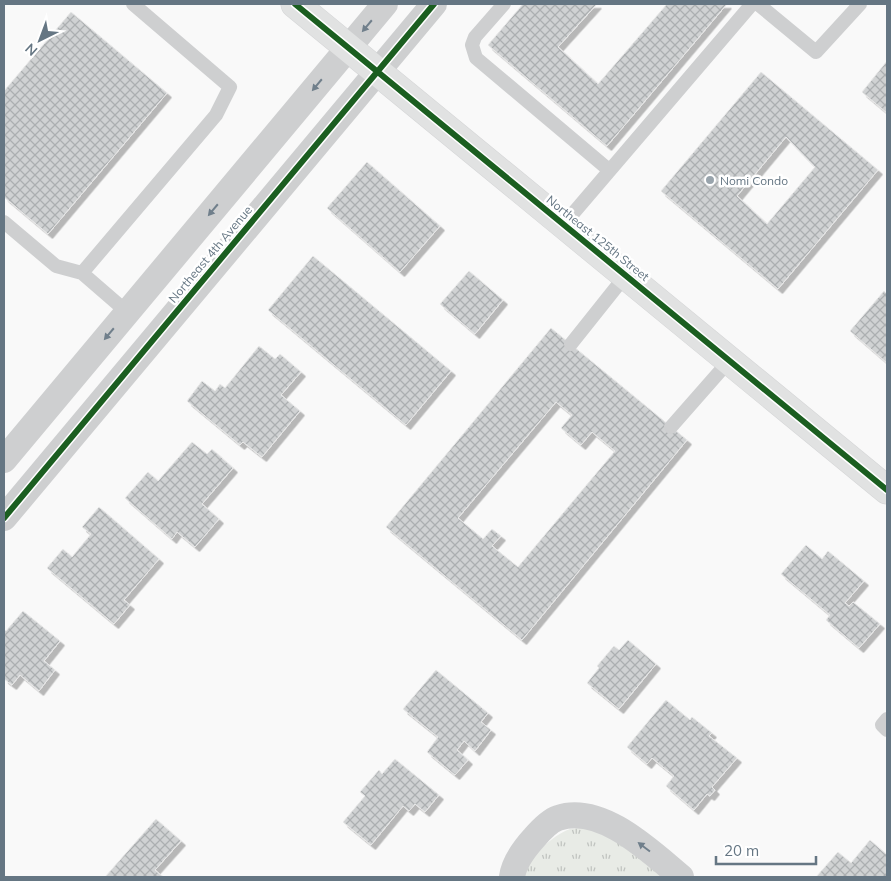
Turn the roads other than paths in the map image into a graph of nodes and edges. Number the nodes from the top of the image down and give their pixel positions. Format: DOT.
graph roads {
  1 [pos="134,4"];
  2 [pos="295,4"];
  3 [pos="385,4"];
  4 [pos="434,4"];
  5 [pos="504,4"];
  6 [pos="752,4"];
  7 [pos="758,4"];
  8 [pos="860,4"];
  9 [pos="348,48"];
  10 [pos="378,72"];
  11 [pos="609,170"];
  12 [pos="4,222"];
  13 [pos="564,224"];
  14 [pos="82,273"];
  15 [pos="626,275"];
  16 [pos="127,312"];
  17 [pos="571,344"];
  18 [pos="729,361"];
  19 [pos="671,427"];
  20 [pos="27,432"];
  21 [pos="55,456"];
  22 [pos="4,460"];
  23 [pos="887,490"];
  24 [pos="4,518"];
  25 [pos="887,719"];
  26 [pos="887,730"];
  27 [pos="512,877"];
  28 [pos="681,877"];
  1 -- 14 [label="lane"];
  2 -- 9 [label="main road, Northeast 125th Street"];
  3 -- 9 [label="street, one-way"];
  4 -- 10 [label="street, Northeast 4th Avenue"];
  5 -- 11 [label="lane"];
  6 -- 11 [label="lane"];
  7 -- 8 [label="lane"];
  9 -- 10 [label="main road, Northeast 125th Street"];
  9 -- 16 [label="street, one-way"];
  10 -- 13 [label="main road, Northeast 125th Street"];
  10 -- 21 [label="street, Northeast 4th Avenue"];
  11 -- 13 [label="lane"];
  12 -- 14 [label="lane"];
  13 -- 15 [label="main road, Northeast 125th Street"];
  14 -- 16 [label="lane"];
  15 -- 17 [label="lane"];
  15 -- 18 [label="main road, Northeast 125th Street"];
  16 -- 20 [label="street, one-way"];
  18 -- 19 [label="lane"];
  18 -- 23 [label="main road, Northeast 125th Street"];
  20 -- 21 [label="street"];
  20 -- 22 [label="street"];
  21 -- 24 [label="street, Northeast 4th Avenue"];
  25 -- 26 [label="lane"];
  28 -- 27 [label="street, one-way"];
}
